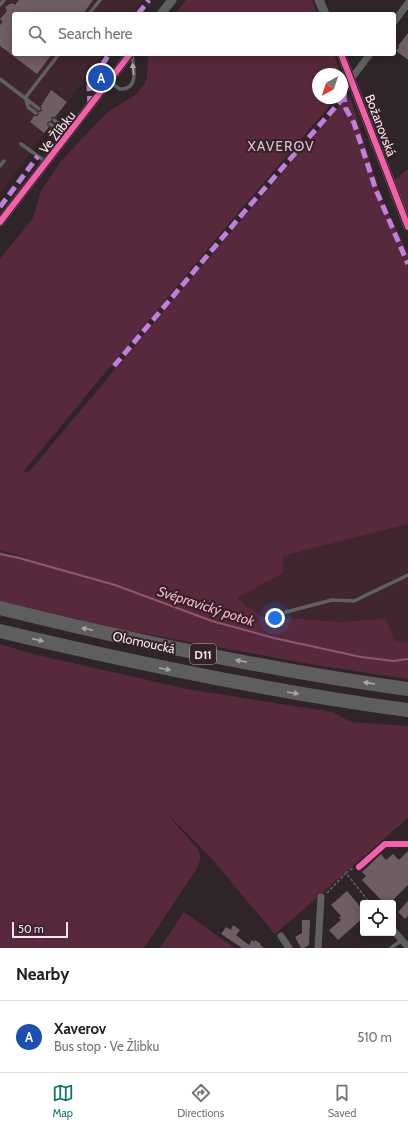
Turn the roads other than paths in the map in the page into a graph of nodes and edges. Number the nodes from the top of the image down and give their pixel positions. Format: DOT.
graph roads {
  1 [pos="4,0"];
  2 [pos="100,0"];
  3 [pos="172,0"];
  4 [pos="319,0"];
  5 [pos="408,3"];
  6 [pos="0,5"];
  7 [pos="91,12"];
  8 [pos="163,12"];
  9 [pos="324,12"];
  10 [pos="396,19"];
  11 [pos="57,56"];
  12 [pos="129,56"];
  13 [pos="131,56"];
  14 [pos="342,56"];
  15 [pos="368,56"];
  16 [pos="0,79"];
  17 [pos="351,79"];
  18 [pos="109,82"];
  19 [pos="25,98"];
  20 [pos="39,109"];
  21 [pos="36,113"];
  22 [pos="54,120"];
  23 [pos="50,124"];
  24 [pos="69,134"];
  25 [pos="21,144"];
  26 [pos="4,161"];
  27 [pos="47,163"];
  28 [pos="0,166"];
  29 [pos="0,222"];
  30 [pos="408,227"];
  31 [pos="408,575"];
  32 [pos="0,608"];
  33 [pos="286,612"];
  34 [pos="0,631"];
  35 [pos="408,689"];
  36 [pos="408,710"];
  37 [pos="408,844"];
  38 [pos="360,867"];
  39 [pos="321,898"];
  40 [pos="396,933"];
  41 [pos="281,936"];
  42 [pos="402,940"];
  43 [pos="408,947"];
  44 [pos="289,948"];
  45 [pos="318,948"];
  46 [pos="391,948"];
  1 -- 6 [label="lane"];
  2 -- 7 [label="lane"];
  3 -- 8 [label="street"];
  4 -- 9 [label="street"];
  5 -- 10 [label="street"];
  11 -- 19 [label="lane"];
  12 -- 18 [label="street, Ve Žlíbku"];
  18 -- 13 [label="lane, one-way"];
  14 -- 17 [label="street, Božanovská"];
  15 -- 17 [label="street"];
  16 -- 19 [label="lane"];
  17 -- 30 [label="street, Božanovská"];
  18 -- 24 [label="street, Ve Žlíbku"];
  19 -- 20 [label="lane"];
  19 -- 21 [label="lane"];
  22 -- 24 [label="lane"];
  23 -- 24 [label="lane"];
  24 -- 27 [label="street, Ve Žlíbku"];
  25 -- 27 [label="lane"];
  26 -- 28 [label="lane"];
  27 -- 29 [label="street, Ve Žlíbku"];
  31 -- 33 [label="lane"];
  35 -- 32 [label="highway, Olomoucká / D11, one-way"];
  34 -- 36 [label="highway, Olomoucká / D11, one-way"];
  37 -- 38 [label="street"];
  39 -- 45 [label="street"];
  40 -- 42 [label="street"];
  41 -- 44 [label="street"];
  42 -- 43 [label="street"];
  42 -- 46 [label="lane"];
}
